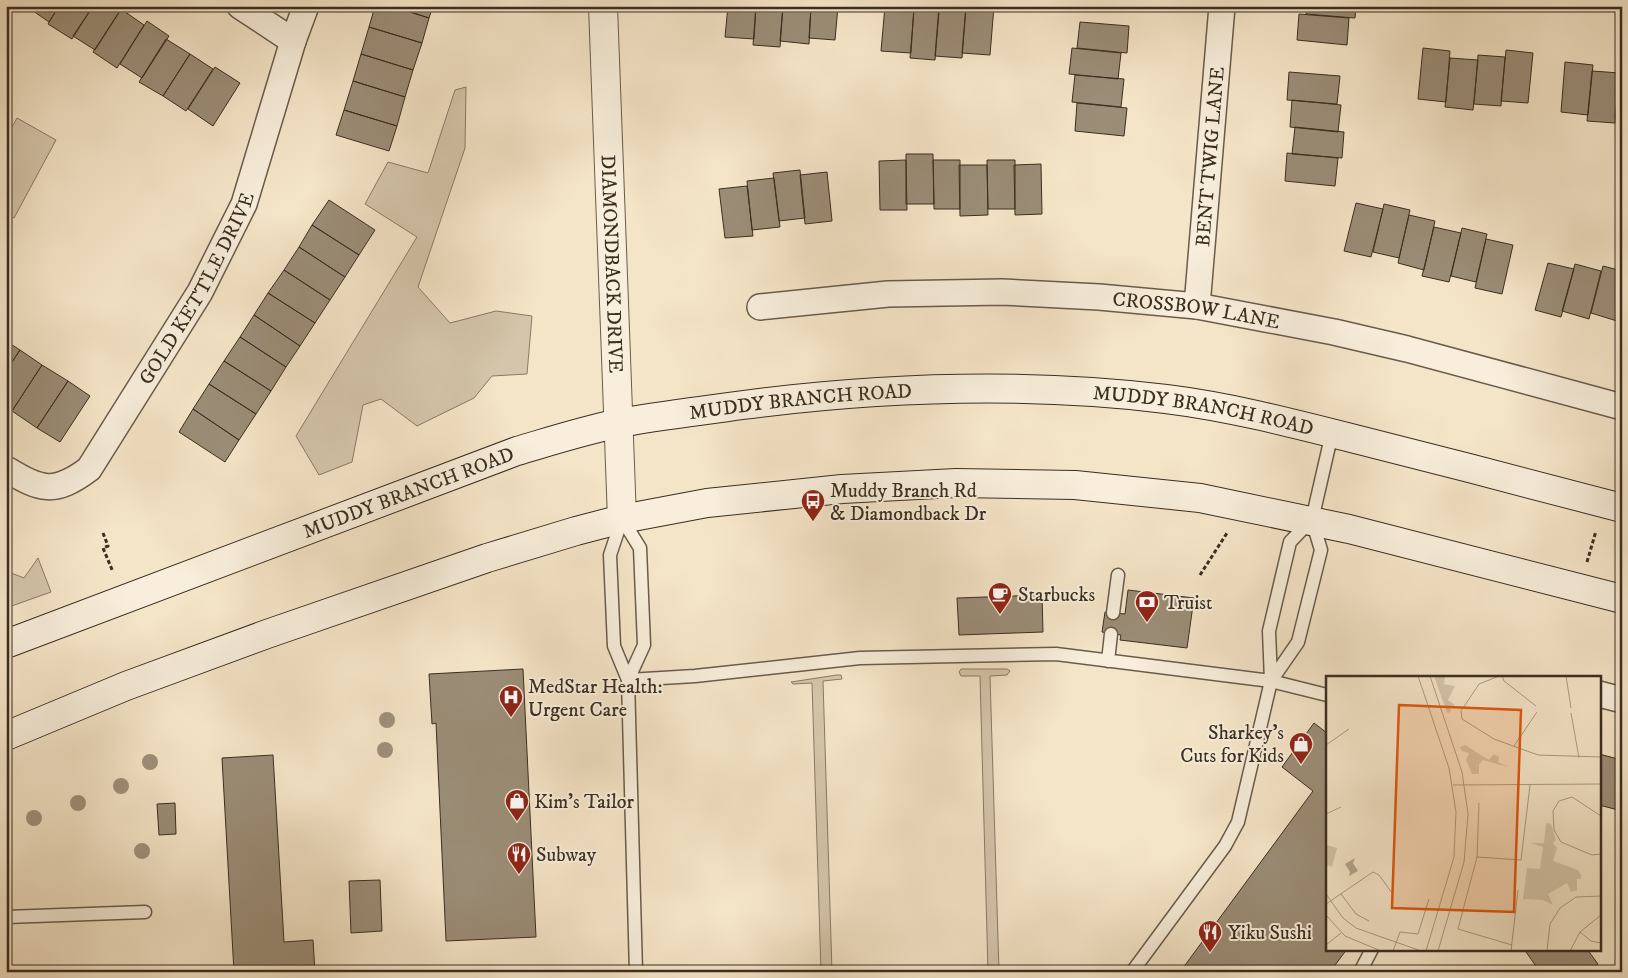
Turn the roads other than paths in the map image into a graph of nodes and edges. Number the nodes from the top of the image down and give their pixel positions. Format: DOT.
graph roads {
  1 [pos="240,6"];
  2 [pos="306,6"];
  3 [pos="603,6"];
  4 [pos="1222,6"];
  5 [pos="293,41"];
  6 [pos="1197,306"];
  7 [pos="760,307"];
  8 [pos="1622,407"];
  9 [pos="619,424"];
  10 [pos="1332,433"];
  11 [pos="6,468"];
  12 [pos="1622,508"];
  13 [pos="622,519"];
  14 [pos="1312,520"];
  15 [pos="1118,576"];
  16 [pos="1622,599"];
  17 [pos="1114,613"];
  18 [pos="1111,634"];
  19 [pos="6,644"];
  20 [pos="1108,661"];
  21 [pos="628,680"];
  22 [pos="1271,681"];
  23 [pos="1600,694"];
  24 [pos="1326,696"];
  25 [pos="1622,700"];
  26 [pos="6,736"];
  27 [pos="145,912"];
  28 [pos="6,917"];
  29 [pos="1371,950"];
  30 [pos="636,972"];
  31 [pos="1132,972"];
  32 [pos="1360,972"];
  1 -- 5 [label="street"];
  2 -- 5 [label="street, GOLD KETTLE DRIVE"];
  3 -- 9 [label="main road, DIAMONDBACK DRIVE"];
  4 -- 6 [label="street, BENT TWIG LANE"];
  5 -- 11 [label="street, GOLD KETTLE DRIVE"];
  6 -- 7 [label="street, CROSSBOW LANE"];
  6 -- 8 [label="street, CROSSBOW LANE"];
  9 -- 10 [label="main road, MUDDY BRANCH ROAD"];
  9 -- 13 [label="main road, DIAMONDBACK DRIVE"];
  9 -- 19 [label="main road, MUDDY BRANCH ROAD"];
  10 -- 12 [label="main road, MUDDY BRANCH ROAD"];
  10 -- 14 [label="lane"];
  13 -- 14 [label="main road"];
  13 -- 21 [label="lane"];
  13 -- 21 [label="lane"];
  13 -- 26 [label="main road"];
  14 -- 16 [label="main road"];
  14 -- 22 [label="lane"];
  14 -- 22 [label="lane"];
  15 -- 17 [label="lane"];
  18 -- 20 [label="lane"];
  20 -- 21 [label="lane"];
  20 -- 22 [label="lane"];
  21 -- 30 [label="lane"];
  22 -- 24 [label="lane"];
  22 -- 31 [label="lane"];
  23 -- 25 [label="street"];
  27 -- 28 [label="lane"];
  29 -- 32 [label="lane"];
}
